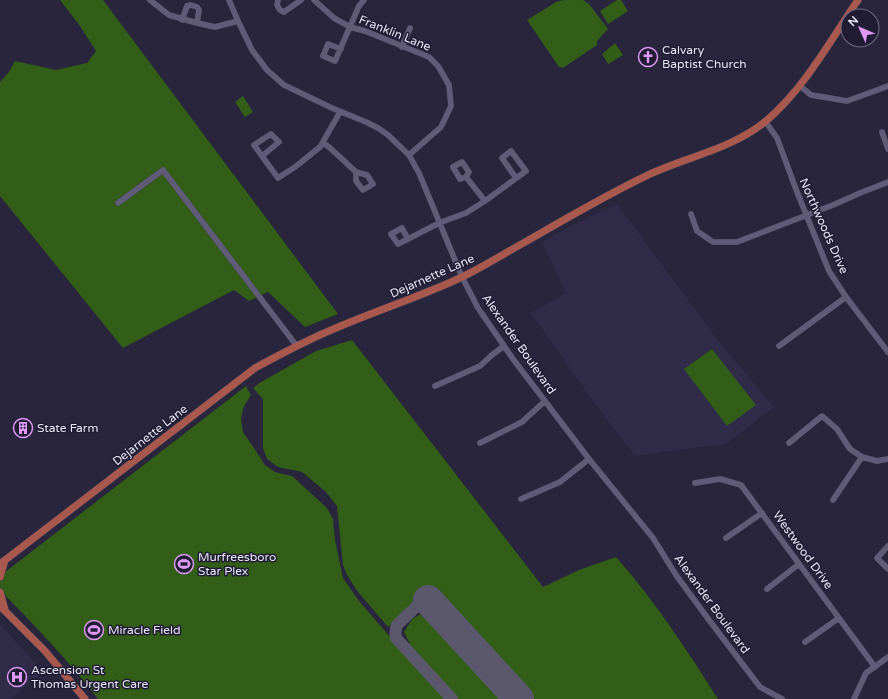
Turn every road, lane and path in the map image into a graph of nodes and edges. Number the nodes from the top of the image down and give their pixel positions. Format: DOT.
graph roads {
  1 [pos="150,0"];
  2 [pos="229,0"];
  3 [pos="278,0"];
  4 [pos="289,0"];
  5 [pos="301,0"];
  6 [pos="314,0"];
  7 [pos="364,0"];
  8 [pos="858,0"];
  9 [pos="294,6"];
  10 [pos="182,20"];
  11 [pos="238,21"];
  12 [pos="197,24"];
  13 [pos="350,26"];
  14 [pos="410,28"];
  15 [pos="402,47"];
  16 [pos="341,49"];
  17 [pos="800,86"];
  18 [pos="888,86"];
  19 [pos="340,112"];
  20 [pos="765,121"];
  21 [pos="882,132"];
  22 [pos="323,143"];
  23 [pos="888,149"];
  24 [pos="409,155"];
  25 [pos="262,156"];
  26 [pos="356,172"];
  27 [pos="466,177"];
  28 [pos="516,178"];
  29 [pos="888,182"];
  30 [pos="484,201"];
  31 [pos="118,203"];
  32 [pos="691,214"];
  33 [pos="807,215"];
  34 [pos="439,223"];
  35 [pos="408,239"];
  36 [pos="462,276"];
  37 [pos="846,297"];
  38 [pos="296,345"];
  39 [pos="504,346"];
  40 [pos="779,346"];
  41 [pos="888,352"];
  42 [pos="435,386"];
  43 [pos="545,401"];
  44 [pos="480,443"];
  45 [pos="789,443"];
  46 [pos="862,457"];
  47 [pos="589,459"];
  48 [pos="888,459"];
  49 [pos="695,483"];
  50 [pos="522,499"];
  51 [pos="833,500"];
  52 [pos="762,513"];
  53 [pos="726,538"];
  54 [pos="888,546"];
  55 [pos="2,563"];
  56 [pos="799,564"];
  57 [pos="888,570"];
  58 [pos="0,577"];
  59 [pos="767,589"];
  60 [pos="0,592"];
  61 [pos="2,608"];
  62 [pos="839,618"];
  63 [pos="805,642"];
  64 [pos="888,657"];
  65 [pos="875,667"];
  66 [pos="82,698"];
  67 [pos="782,699"];
  68 [pos="854,699"];
  1 -- 10 [label="street"];
  2 -- 11 [label="street, Alexander Boulevard"];
  3 -- 9 [label="street"];
  4 -- 9 [label="street"];
  5 -- 9 [label="street"];
  6 -- 13 [label="street, Franklin Lane"];
  7 -- 13 [label="street"];
  8 -- 17 [label="main road, Dejarnette Lane"];
  10 -- 12 [label="street"];
  10 -- 12 [label="street"];
  11 -- 12 [label="street"];
  11 -- 19 [label="street, Alexander Boulevard"];
  13 -- 15 [label="street, Franklin Lane"];
  13 -- 16 [label="street"];
  14 -- 15 [label="street"];
  15 -- 24 [label="street, Franklin Lane"];
  17 -- 18 [label="street"];
  17 -- 20 [label="main road, Dejarnette Lane"];
  19 -- 22 [label="street"];
  19 -- 24 [label="street, Alexander Boulevard"];
  20 -- 33 [label="street, Northwoods Drive"];
  20 -- 36 [label="main road, Dejarnette Lane"];
  21 -- 23 [label="street"];
  22 -- 25 [label="street"];
  22 -- 26 [label="street"];
  24 -- 34 [label="street, Alexander Boulevard"];
  27 -- 30 [label="street"];
  28 -- 28 [label="street"];
  28 -- 30 [label="street"];
  29 -- 33 [label="street"];
  30 -- 34 [label="street"];
  31 -- 38 [label="street"];
  32 -- 33 [label="street"];
  33 -- 37 [label="street, Northwoods Drive"];
  34 -- 35 [label="street"];
  34 -- 36 [label="street, Alexander Boulevard"];
  36 -- 38 [label="main road, Dejarnette Lane"];
  36 -- 39 [label="street, Alexander Boulevard"];
  37 -- 40 [label="street"];
  37 -- 41 [label="street, Northwoods Drive"];
  38 -- 55 [label="main road, Dejarnette Lane"];
  39 -- 42 [label="street"];
  39 -- 43 [label="street, Alexander Boulevard"];
  43 -- 44 [label="street"];
  43 -- 47 [label="street, Alexander Boulevard"];
  45 -- 46 [label="street"];
  46 -- 48 [label="street"];
  46 -- 51 [label="street"];
  47 -- 50 [label="street"];
  47 -- 67 [label="street, Alexander Boulevard"];
  49 -- 52 [label="street, Westwood Drive"];
  52 -- 53 [label="street"];
  52 -- 56 [label="street, Westwood Drive"];
  54 -- 57 [label="street"];
  55 -- 58 [label="main road"];
  56 -- 59 [label="street"];
  56 -- 62 [label="street, Westwood Drive"];
  60 -- 61 [label="main road"];
  61 -- 66 [label="main road"];
  62 -- 63 [label="street"];
  62 -- 65 [label="street, Westwood Drive"];
  64 -- 65 [label="street"];
  65 -- 68 [label="street"];
}
